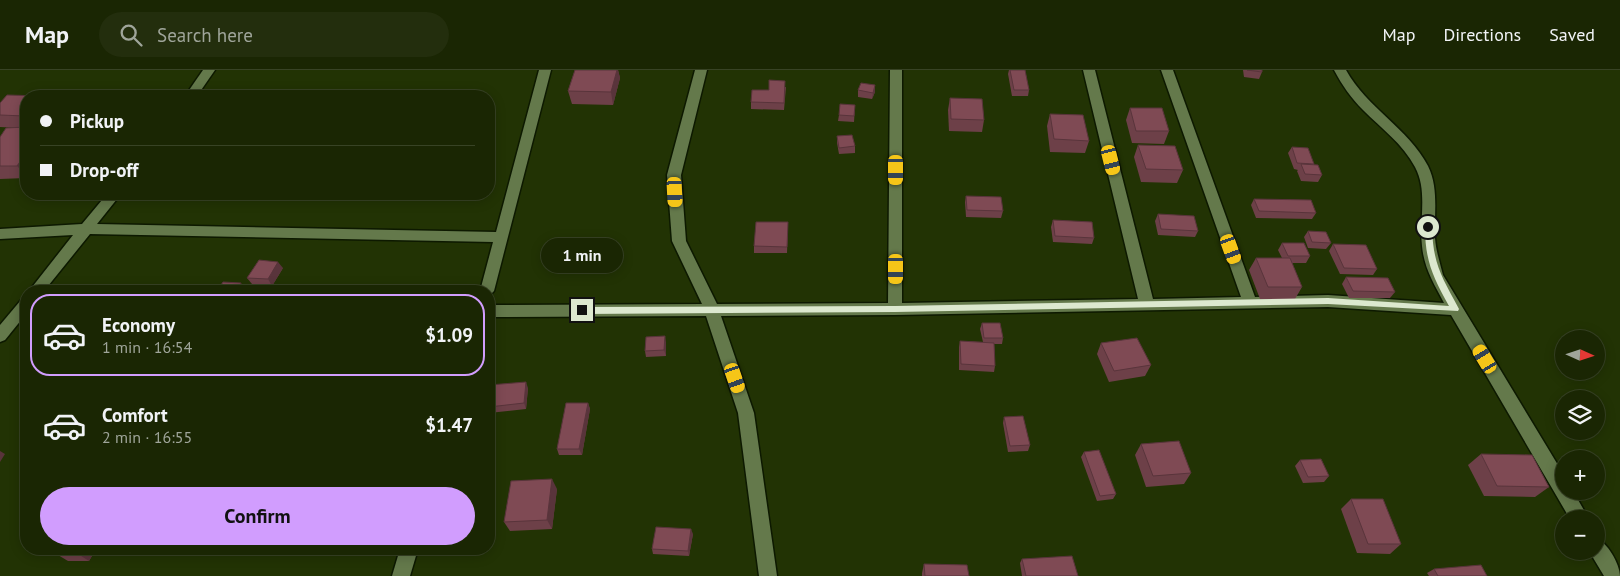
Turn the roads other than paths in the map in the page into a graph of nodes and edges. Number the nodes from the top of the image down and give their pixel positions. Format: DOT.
graph roads {
  1 [pos="209,70"];
  2 [pos="545,70"];
  3 [pos="701,70"];
  4 [pos="896,70"];
  5 [pos="1089,70"];
  6 [pos="1167,70"];
  7 [pos="1340,70"];
  8 [pos="195,90"];
  9 [pos="109,200"];
  10 [pos="86,229"];
  11 [pos="0,234"];
  12 [pos="501,237"];
  13 [pos="41,285"];
  14 [pos="489,285"];
  15 [pos="1250,302"];
  16 [pos="1147,304"];
  17 [pos="895,309"];
  18 [pos="1455,309"];
  19 [pos="712,310"];
  20 [pos="20,311"];
  21 [pos="495,311"];
  22 [pos="0,336"];
  23 [pos="1555,476"];
  24 [pos="407,555"];
  25 [pos="1604,560"];
  26 [pos="401,576"];
  27 [pos="768,576"];
  28 [pos="1614,576"];
  1 -- 8 [label="street"];
  2 -- 12 [label="street"];
  3 -- 19 [label="street"];
  4 -- 17 [label="street"];
  5 -- 16 [label="street"];
  6 -- 15 [label="street"];
  7 -- 18 [label="street"];
  9 -- 10 [label="street"];
  10 -- 11 [label="street"];
  10 -- 12 [label="street"];
  10 -- 13 [label="street"];
  12 -- 14 [label="street"];
  15 -- 16 [label="street"];
  15 -- 18 [label="street"];
  16 -- 17 [label="street"];
  17 -- 19 [label="street"];
  18 -- 23 [label="street"];
  19 -- 21 [label="street"];
  19 -- 27 [label="street"];
  20 -- 22 [label="street"];
  24 -- 26 [label="street"];
  25 -- 28 [label="street"];
}
